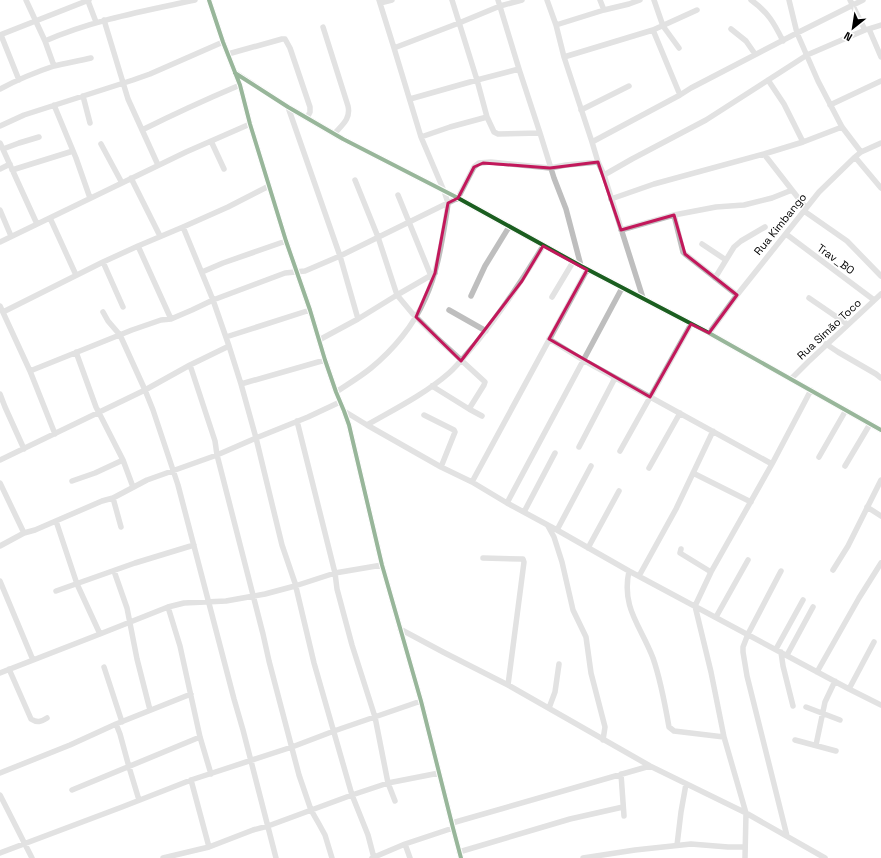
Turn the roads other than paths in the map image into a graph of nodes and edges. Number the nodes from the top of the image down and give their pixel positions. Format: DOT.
graph roads {
  1 [pos="26,0"];
  2 [pos="88,0"];
  3 [pos="195,0"];
  4 [pos="209,0"];
  5 [pos="392,0"];
  6 [pos="452,0"];
  7 [pos="522,0"];
  8 [pos="547,0"];
  9 [pos="600,0"];
  10 [pos="640,0"];
  11 [pos="654,0"];
  12 [pos="751,0"];
  13 [pos="789,0"];
  14 [pos="863,0"];
  15 [pos="379,2"];
  16 [pos="499,3"];
  17 [pos="851,3"];
  18 [pos="604,10"];
  19 [pos="697,10"];
  20 [pos="36,20"];
  21 [pos="104,20"];
  22 [pos="96,22"];
  23 [pos="459,24"];
  24 [pos="881,24"];
  25 [pos="556,25"];
  26 [pos="663,26"];
  27 [pos="323,27"];
  28 [pos="731,29"];
  29 [pos="867,29"];
  30 [pos="654,30"];
  31 [pos="797,33"];
  32 [pos="1,35"];
  33 [pos="45,41"];
  34 [pos="783,41"];
  35 [pos="223,42"];
  36 [pos="394,48"];
  37 [pos="679,48"];
  38 [pos="228,54"];
  39 [pos="756,54"];
  40 [pos="807,55"];
  41 [pos="564,57"];
  42 [pos="881,57"];
  43 [pos="90,58"];
  44 [pos="54,66"];
  45 [pos="519,69"];
  46 [pos="236,73"];
  47 [pos="19,80"];
  48 [pos="477,80"];
  49 [pos="768,80"];
  50 [pos="881,81"];
  51 [pos="123,83"];
  52 [pos="240,85"];
  53 [pos="629,86"];
  54 [pos="0,89"];
  55 [pos="680,95"];
  56 [pos="83,96"];
  57 [pos="410,99"];
  58 [pos="54,105"];
  59 [pos="830,105"];
  60 [pos="288,107"];
  61 [pos="581,110"];
  62 [pos="487,117"];
  63 [pos="307,118"];
  64 [pos="90,122"];
  65 [pos="250,124"];
  66 [pos="0,126"];
  67 [pos="842,126"];
  68 [pos="142,130"];
  69 [pos="540,133"];
  70 [pos="334,134"];
  71 [pos="39,137"];
  72 [pos="421,137"];
  73 [pos="212,141"];
  74 [pos="592,142"];
  75 [pos="802,142"];
  76 [pos="0,143"];
  77 [pos="881,143"];
  78 [pos="101,144"];
  79 [pos="3,150"];
  80 [pos="73,151"];
  81 [pos="861,152"];
  82 [pos="764,154"];
  83 [pos="854,157"];
  84 [pos="598,162"];
  85 [pos="158,165"];
  86 [pos="11,167"];
  87 [pos="550,168"];
  88 [pos="0,169"];
  89 [pos="224,169"];
  90 [pos="604,175"];
  91 [pos="131,178"];
  92 [pos="355,180"];
  93 [pos="122,183"];
  94 [pos="269,186"];
  95 [pos="881,188"];
  96 [pos="792,190"];
  97 [pos="444,191"];
  98 [pos="398,195"];
  99 [pos="90,198"];
  100 [pos="458,198"];
  101 [pos="611,199"];
  102 [pos="448,203"];
  103 [pos="0,210"];
  104 [pos="805,210"];
  105 [pos="674,214"];
  106 [pos="50,218"];
  107 [pos="409,222"];
  108 [pos="37,224"];
  109 [pos="183,227"];
  110 [pos="509,227"];
  111 [pos="765,227"];
  112 [pos="621,230"];
  113 [pos="786,234"];
  114 [pos="11,236"];
  115 [pos="160,236"];
  116 [pos="378,237"];
  117 [pos="286,241"];
  118 [pos="0,242"];
  119 [pos="702,244"];
  120 [pos="138,246"];
  121 [pos="543,246"];
  122 [pos="340,256"];
  123 [pos="726,260"];
  124 [pos="103,262"];
  125 [pos="573,262"];
  126 [pos="581,266"];
  127 [pos="587,270"];
  128 [pos="296,271"];
  129 [pos="202,272"];
  130 [pos="433,274"];
  131 [pos="76,275"];
  132 [pos="881,276"];
  133 [pos="715,278"];
  134 [pos="622,288"];
  135 [pos="397,294"];
  136 [pos="881,294"];
  137 [pos="737,295"];
  138 [pos="471,296"];
  139 [pos="552,297"];
  140 [pos="642,298"];
  141 [pos="809,298"];
  142 [pos="213,300"];
  143 [pos="874,300"];
  144 [pos="122,307"];
  145 [pos="1,309"];
  146 [pos="310,310"];
  147 [pos="449,310"];
  148 [pos="103,312"];
  149 [pos="416,317"];
  150 [pos="171,318"];
  151 [pos="358,319"];
  152 [pos="691,324"];
  153 [pos="847,324"];
  154 [pos="486,331"];
  155 [pos="709,333"];
  156 [pos="120,335"];
  157 [pos="226,336"];
  158 [pos="549,339"];
  159 [pos="319,340"];
  160 [pos="826,344"];
  161 [pos="229,346"];
  162 [pos="76,352"];
  163 [pos="325,360"];
  164 [pos="461,360"];
  165 [pos="583,360"];
  166 [pos="190,365"];
  167 [pos="30,371"];
  168 [pos="616,378"];
  169 [pos="881,378"];
  170 [pos="791,379"];
  171 [pos="241,384"];
  172 [pos="432,386"];
  173 [pos="145,390"];
  174 [pos="811,390"];
  175 [pos="336,392"];
  176 [pos="0,394"];
  177 [pos="650,397"];
  178 [pos="340,402"];
  179 [pos="469,409"];
  180 [pos="846,410"];
  181 [pos="344,411"];
  182 [pos="98,413"];
  183 [pos="680,413"];
  184 [pos="424,415"];
  185 [pos="482,416"];
  186 [pos="297,421"];
  187 [pos="870,424"];
  188 [pos="367,425"];
  189 [pos="881,430"];
  190 [pos="713,431"];
  191 [pos="55,434"];
  192 [pos="256,438"];
  193 [pos="579,447"];
  194 [pos="24,449"];
  195 [pos="620,451"];
  196 [pos="555,453"];
  197 [pos="217,455"];
  198 [pos="819,457"];
  199 [pos="0,460"];
  200 [pos="123,460"];
  201 [pos="772,464"];
  202 [pos="591,466"];
  203 [pos="845,466"];
  204 [pos="441,467"];
  205 [pos="649,468"];
  206 [pos="173,471"];
  207 [pos="693,474"];
  208 [pos="881,480"];
  209 [pos="72,481"];
  210 [pos="472,482"];
  211 [pos="0,483"];
  212 [pos="133,486"];
  213 [pos="619,491"];
  214 [pos="113,498"];
  215 [pos="751,502"];
  216 [pos="507,503"];
  217 [pos="867,507"];
  218 [pos="524,512"];
  219 [pos="881,516"];
  220 [pos="56,521"];
  221 [pos="548,525"];
  222 [pos="121,527"];
  223 [pos="556,530"];
  224 [pos="24,534"];
  225 [pos="194,545"];
  226 [pos="0,546"];
  227 [pos="588,548"];
  228 [pos="681,549"];
  229 [pos="483,558"];
  230 [pos="748,560"];
  231 [pos="881,563"];
  232 [pos="382,565"];
  233 [pos="833,570"];
  234 [pos="114,571"];
  235 [pos="629,571"];
  236 [pos="781,571"];
  237 [pos="711,572"];
  238 [pos="335,573"];
  239 [pos="639,576"];
  240 [pos="0,581"];
  241 [pos="77,584"];
  242 [pos="295,586"];
  243 [pos="56,591"];
  244 [pos="253,596"];
  245 [pos="803,600"];
  246 [pos="209,602"];
  247 [pos="695,606"];
  248 [pos="168,607"];
  249 [pos="813,607"];
  250 [pos="716,617"];
  251 [pos="130,622"];
  252 [pos="400,629"];
  253 [pos="100,634"];
  254 [pos="748,634"];
  255 [pos="874,642"];
  256 [pos="778,651"];
  257 [pos="787,655"];
  258 [pos="33,660"];
  259 [pos="559,664"];
  260 [pos="104,667"];
  261 [pos="9,669"];
  262 [pos="0,672"];
  263 [pos="817,672"];
  264 [pos="835,681"];
  265 [pos="508,685"];
  266 [pos="849,689"];
  267 [pos="191,694"];
  268 [pos="420,701"];
  269 [pos="881,705"];
  270 [pos="793,706"];
  271 [pos="806,707"];
  272 [pos="549,708"];
  273 [pos="150,710"];
  274 [pos="823,713"];
  275 [pos="375,717"];
  276 [pos="47,718"];
  277 [pos="840,720"];
  278 [pos="119,723"];
  279 [pos="334,731"];
  280 [pos="200,737"];
  281 [pos="724,737"];
  282 [pos="603,740"];
  283 [pos="795,740"];
  284 [pos="816,745"];
  285 [pos="292,747"];
  286 [pos="836,751"];
  287 [pos="251,761"];
  288 [pos="650,766"];
  289 [pos="128,767"];
  290 [pos="0,772"];
  291 [pos="439,773"];
  292 [pos="211,774"];
  293 [pos="621,774"];
  294 [pos="191,780"];
  295 [pos="388,783"];
  296 [pos="686,784"];
  297 [pos="72,790"];
  298 [pos="0,795"];
  299 [pos="352,795"];
  300 [pos="139,800"];
  301 [pos="396,801"];
  302 [pos="623,807"];
  303 [pos="311,810"];
  304 [pos="746,813"];
  305 [pos="624,816"];
  306 [pos="268,826"];
  307 [pos="452,826"];
  308 [pos="786,836"];
  309 [pos="25,843"];
  310 [pos="405,844"];
  311 [pos="677,845"];
  312 [pos="209,847"];
  313 [pos="745,847"];
  314 [pos="0,853"];
  315 [pos="460,855"];
  316 [pos="818,856"];
  317 [pos="32,858"];
  318 [pos="163,858"];
  319 [pos="276,858"];
  320 [pos="332,858"];
  321 [pos="373,858"];
  322 [pos="410,858"];
  323 [pos="583,858"];
  324 [pos="745,858"];
  325 [pos="826,858"];
  1 -- 20 [label="street"];
  2 -- 20 [label="street"];
  2 -- 22 [label="street"];
  3 -- 21 [label="street"];
  4 -- 35 [label="street"];
  5 -- 15 [label="street"];
  6 -- 23 [label="street"];
  7 -- 16 [label="street"];
  8 -- 25 [label="street"];
  9 -- 18 [label="street"];
  10 -- 18 [label="street"];
  11 -- 26 [label="street"];
  12 -- 34 [label="street"];
  13 -- 31 [label="street"];
  14 -- 17 [label="street"];
  15 -- 36 [label="street"];
  16 -- 23 [label="street"];
  16 -- 45 [label="street"];
  17 -- 29 [label="street"];
  17 -- 31 [label="street"];
  18 -- 25 [label="street"];
  19 -- 26 [label="street"];
  20 -- 32 [label="street"];
  20 -- 33 [label="street"];
  21 -- 22 [label="street"];
  21 -- 51 [label="street"];
  22 -- 33 [label="street"];
  23 -- 36 [label="street"];
  23 -- 48 [label="street"];
  24 -- 29 [label="street"];
  25 -- 41 [label="street"];
  26 -- 30 [label="street"];
  26 -- 37 [label="street"];
  27 -- 70 [label="street"];
  28 -- 39 [label="street"];
  29 -- 40 [label="street"];
  29 -- 42 [label="street"];
  30 -- 41 [label="street"];
  30 -- 55 [label="street"];
  31 -- 34 [label="street"];
  31 -- 40 [label="street"];
  32 -- 47 [label="street"];
  33 -- 44 [label="street"];
  34 -- 39 [label="street"];
  35 -- 38 [label="street"];
  35 -- 51 [label="street"];
  36 -- 57 [label="street"];
  38 -- 46 [label="street"];
  38 -- 63 [label="street"];
  39 -- 55 [label="street"];
  40 -- 49 [label="street"];
  40 -- 59 [label="street"];
  41 -- 61 [label="street"];
  43 -- 44 [label="street"];
  44 -- 47 [label="street"];
  45 -- 48 [label="street"];
  45 -- 69 [label="street"];
  46 -- 52 [label="street"];
  46 -- 60 [label="street"];
  47 -- 54 [label="street"];
  48 -- 57 [label="street"];
  48 -- 62 [label="street"];
  49 -- 75 [label="street"];
  49 -- 90 [label="street"];
  50 -- 59 [label="street"];
  51 -- 56 [label="street"];
  51 -- 68 [label="street"];
  52 -- 65 [label="street"];
  52 -- 68 [label="street"];
  53 -- 61 [label="street"];
  55 -- 74 [label="street"];
  56 -- 58 [label="street"];
  56 -- 64 [label="street"];
  57 -- 72 [label="street"];
  58 -- 66 [label="street"];
  58 -- 80 [label="street"];
  59 -- 67 [label="street"];
  60 -- 63 [label="street"];
  60 -- 122 [label="street"];
  61 -- 74 [label="street"];
  62 -- 69 [label="street"];
  62 -- 72 [label="street"];
  63 -- 70 [label="street"];
  65 -- 73 [label="street"];
  65 -- 94 [label="street"];
  67 -- 75 [label="street"];
  67 -- 81 [label="street"];
  68 -- 85 [label="street"];
  69 -- 87 [label="street"];
  70 -- 97 [label="street"];
  71 -- 79 [label="street"];
  72 -- 97 [label="street"];
  73 -- 85 [label="street"];
  73 -- 89 [label="street"];
  74 -- 84 [label="street"];
  75 -- 82 [label="street"];
  76 -- 79 [label="street"];
  77 -- 81 [label="street, Rua Kimbango"];
  78 -- 93 [label="street"];
  79 -- 86 [label="street"];
  80 -- 86 [label="street"];
  80 -- 99 [label="street"];
  81 -- 83 [label="street, Rua Kimbango"];
  82 -- 96 [label="street"];
  82 -- 101 [label="street"];
  83 -- 95 [label="street"];
  83 -- 104 [label="street, Rua Kimbango"];
  84 -- 87 [label="street"];
  84 -- 90 [label="street"];
  85 -- 91 [label="street"];
  86 -- 88 [label="street"];
  86 -- 108 [label="street"];
  87 -- 100 [label="street"];
  87 -- 126 [label="street"];
  90 -- 101 [label="street"];
  91 -- 93 [label="street"];
  91 -- 115 [label="street"];
  92 -- 116 [label="street"];
  93 -- 99 [label="street"];
  94 -- 109 [label="street"];
  94 -- 117 [label="street"];
  96 -- 104 [label="street"];
  96 -- 105 [label="street"];
  97 -- 100 [label="street"];
  97 -- 102 [label="street"];
  98 -- 107 [label="street"];
  99 -- 106 [label="street"];
  100 -- 102 [label="street"];
  100 -- 110 [label="street"];
  101 -- 112 [label="street"];
  102 -- 107 [label="street"];
  102 -- 130 [label="street"];
  103 -- 114 [label="street"];
  104 -- 113 [label="street, Rua Kimbango"];
  104 -- 132 [label="street"];
  105 -- 112 [label="street"];
  105 -- 133 [label="street"];
  106 -- 108 [label="street"];
  106 -- 131 [label="street"];
  107 -- 116 [label="street"];
  107 -- 130 [label="street"];
  108 -- 114 [label="street"];
  109 -- 115 [label="street"];
  109 -- 129 [label="street"];
  110 -- 121 [label="street"];
  110 -- 138 [label="street"];
  111 -- 123 [label="street"];
  112 -- 140 [label="street"];
  113 -- 137 [label="street, Rua Kimbango"];
  113 -- 143 [label="street, Trav_BO"];
  114 -- 118 [label="street"];
  115 -- 120 [label="street"];
  116 -- 122 [label="street"];
  116 -- 135 [label="street"];
  117 -- 128 [label="street"];
  117 -- 129 [label="street"];
  119 -- 123 [label="street"];
  120 -- 124 [label="street"];
  120 -- 150 [label="street"];
  121 -- 125 [label="street"];
  121 -- 154 [label="street"];
  122 -- 128 [label="street"];
  122 -- 151 [label="street"];
  123 -- 133 [label="street"];
  124 -- 131 [label="street"];
  124 -- 144 [label="street"];
  125 -- 126 [label="street"];
  125 -- 139 [label="street"];
  126 -- 127 [label="street"];
  127 -- 134 [label="street"];
  127 -- 158 [label="street"];
  128 -- 142 [label="street"];
  128 -- 146 [label="street"];
  129 -- 142 [label="street"];
  130 -- 135 [label="street"];
  130 -- 149 [label="street"];
  131 -- 145 [label="street"];
  133 -- 137 [label="street"];
  134 -- 140 [label="street"];
  134 -- 165 [label="street"];
  135 -- 149 [label="street"];
  135 -- 151 [label="street"];
  136 -- 143 [label="street, Rua Simão Toco"];
  137 -- 155 [label="street, Rua Kimbango"];
  140 -- 152 [label="street"];
  141 -- 153 [label="street"];
  142 -- 150 [label="street"];
  142 -- 157 [label="street"];
  143 -- 153 [label="street, Rua Simão Toco"];
  145 -- 167 [label="street"];
  146 -- 157 [label="street"];
  146 -- 159 [label="street"];
  147 -- 154 [label="street"];
  148 -- 156 [label="street"];
  149 -- 164 [label="street"];
  149 -- 175 [label="street"];
  150 -- 156 [label="street"];
  151 -- 159 [label="street"];
  152 -- 155 [label="street"];
  152 -- 177 [label="street"];
  153 -- 160 [label="street, Rua Simão Toco"];
  154 -- 164 [label="street"];
  155 -- 170 [label="street"];
  156 -- 162 [label="street"];
  156 -- 173 [label="street"];
  157 -- 161 [label="street"];
  158 -- 165 [label="street"];
  158 -- 210 [label="street"];
  159 -- 163 [label="street"];
  160 -- 169 [label="street"];
  160 -- 170 [label="street, Rua Simão Toco"];
  161 -- 166 [label="street"];
  161 -- 171 [label="street"];
  162 -- 167 [label="street"];
  162 -- 182 [label="street"];
  163 -- 171 [label="street"];
  163 -- 175 [label="street"];
  164 -- 172 [label="street"];
  164 -- 179 [label="street"];
  165 -- 168 [label="street"];
  165 -- 216 [label="street"];
  166 -- 173 [label="street"];
  166 -- 197 [label="street"];
  167 -- 191 [label="street"];
  168 -- 177 [label="street"];
  168 -- 193 [label="street"];
  170 -- 174 [label="street"];
  171 -- 192 [label="street"];
  172 -- 179 [label="street"];
  172 -- 188 [label="street"];
  173 -- 182 [label="street"];
  173 -- 206 [label="street"];
  174 -- 180 [label="street"];
  174 -- 201 [label="street"];
  175 -- 178 [label="street"];
  176 -- 194 [label="street"];
  177 -- 183 [label="street"];
  177 -- 195 [label="street"];
  178 -- 181 [label="street"];
  178 -- 186 [label="street"];
  179 -- 185 [label="street"];
  180 -- 187 [label="street"];
  180 -- 198 [label="street"];
  181 -- 188 [label="street"];
  181 -- 232 [label="street"];
  182 -- 191 [label="street"];
  182 -- 200 [label="street"];
  183 -- 190 [label="street"];
  183 -- 205 [label="street"];
  184 -- 204 [label="street"];
  186 -- 192 [label="street"];
  186 -- 238 [label="street"];
  187 -- 189 [label="street"];
  187 -- 203 [label="street"];
  188 -- 204 [label="street"];
  190 -- 201 [label="street"];
  190 -- 207 [label="street"];
  191 -- 194 [label="street"];
  192 -- 197 [label="street"];
  192 -- 242 [label="street"];
  194 -- 199 [label="street"];
  196 -- 218 [label="street"];
  197 -- 206 [label="street"];
  197 -- 244 [label="street"];
  200 -- 209 [label="street"];
  200 -- 212 [label="street"];
  201 -- 215 [label="street"];
  202 -- 223 [label="street"];
  204 -- 210 [label="street"];
  206 -- 212 [label="street"];
  206 -- 225 [label="street"];
  207 -- 215 [label="street"];
  207 -- 239 [label="street"];
  208 -- 217 [label="street"];
  210 -- 216 [label="street"];
  211 -- 224 [label="street"];
  212 -- 214 [label="street"];
  213 -- 227 [label="street"];
  214 -- 220 [label="street"];
  214 -- 222 [label="street"];
  215 -- 237 [label="street"];
  216 -- 218 [label="street"];
  217 -- 219 [label="street"];
  217 -- 233 [label="street"];
  218 -- 221 [label="street"];
  220 -- 224 [label="street"];
  220 -- 241 [label="street"];
  221 -- 223 [label="street"];
  221 -- 282 [label="street"];
  223 -- 227 [label="street"];
  224 -- 226 [label="street"];
  225 -- 234 [label="street"];
  225 -- 246 [label="street"];
  227 -- 235 [label="street"];
  228 -- 237 [label="street"];
  229 -- 265 [label="street"];
  230 -- 250 [label="street"];
  231 -- 263 [label="street"];
  232 -- 238 [label="street"];
  232 -- 252 [label="street"];
  234 -- 241 [label="street"];
  234 -- 251 [label="street"];
  235 -- 239 [label="street"];
  235 -- 281 [label="street"];
  236 -- 254 [label="street"];
  237 -- 247 [label="street"];
  238 -- 242 [label="street"];
  238 -- 275 [label="street"];
  239 -- 247 [label="street"];
  240 -- 258 [label="street"];
  241 -- 243 [label="street"];
  241 -- 253 [label="street"];
  242 -- 244 [label="street"];
  242 -- 279 [label="street"];
  244 -- 246 [label="street"];
  244 -- 285 [label="street"];
  245 -- 256 [label="street"];
  246 -- 248 [label="street"];
  246 -- 287 [label="street"];
  247 -- 250 [label="street"];
  247 -- 281 [label="street"];
  248 -- 251 [label="street"];
  248 -- 267 [label="street"];
  249 -- 257 [label="street"];
  250 -- 254 [label="street"];
  251 -- 253 [label="street"];
  251 -- 273 [label="street"];
  252 -- 265 [label="street"];
  252 -- 268 [label="street"];
  253 -- 258 [label="street"];
  254 -- 256 [label="street"];
  254 -- 308 [label="street"];
  255 -- 266 [label="street"];
  256 -- 257 [label="street"];
  256 -- 270 [label="street"];
  257 -- 263 [label="street"];
  258 -- 261 [label="street"];
  259 -- 272 [label="street"];
  260 -- 278 [label="street"];
  261 -- 262 [label="street"];
  261 -- 276 [label="street"];
  263 -- 264 [label="street"];
  264 -- 266 [label="street"];
  264 -- 274 [label="street"];
  265 -- 272 [label="street"];
  266 -- 269 [label="street"];
  267 -- 273 [label="street"];
  267 -- 280 [label="street"];
  268 -- 275 [label="street"];
  268 -- 291 [label="street"];
  271 -- 274 [label="street"];
  272 -- 282 [label="street"];
  273 -- 278 [label="street"];
  274 -- 277 [label="street"];
  274 -- 284 [label="street"];
  275 -- 279 [label="street"];
  275 -- 295 [label="street"];
  278 -- 289 [label="street"];
  278 -- 290 [label="street"];
  279 -- 285 [label="street"];
  279 -- 299 [label="street"];
  280 -- 289 [label="street"];
  280 -- 292 [label="street"];
  281 -- 304 [label="street"];
  282 -- 288 [label="street"];
  283 -- 284 [label="street"];
  284 -- 286 [label="street"];
  285 -- 287 [label="street"];
  285 -- 303 [label="street"];
  287 -- 292 [label="street"];
  287 -- 306 [label="street"];
  288 -- 293 [label="street"];
  288 -- 296 [label="street"];
  289 -- 297 [label="street"];
  289 -- 300 [label="street"];
  291 -- 295 [label="street"];
  291 -- 307 [label="street"];
  292 -- 294 [label="street"];
  293 -- 302 [label="street"];
  293 -- 307 [label="street"];
  294 -- 300 [label="street"];
  294 -- 312 [label="street"];
  295 -- 299 [label="street"];
  295 -- 301 [label="street"];
  296 -- 304 [label="street"];
  296 -- 311 [label="street"];
  298 -- 309 [label="street"];
  299 -- 303 [label="street"];
  299 -- 321 [label="street"];
  300 -- 309 [label="street"];
  302 -- 305 [label="street"];
  302 -- 315 [label="street"];
  303 -- 306 [label="street"];
  303 -- 320 [label="street"];
  304 -- 308 [label="street"];
  304 -- 313 [label="street"];
  306 -- 312 [label="street"];
  306 -- 319 [label="street"];
  307 -- 310 [label="street"];
  307 -- 315 [label="street"];
  308 -- 316 [label="street"];
  309 -- 314 [label="street"];
  309 -- 317 [label="street"];
  310 -- 321 [label="street"];
  310 -- 322 [label="street"];
  311 -- 313 [label="street"];
  311 -- 323 [label="street"];
  312 -- 318 [label="street"];
  313 -- 324 [label="street"];
  316 -- 325 [label="street"];
}
